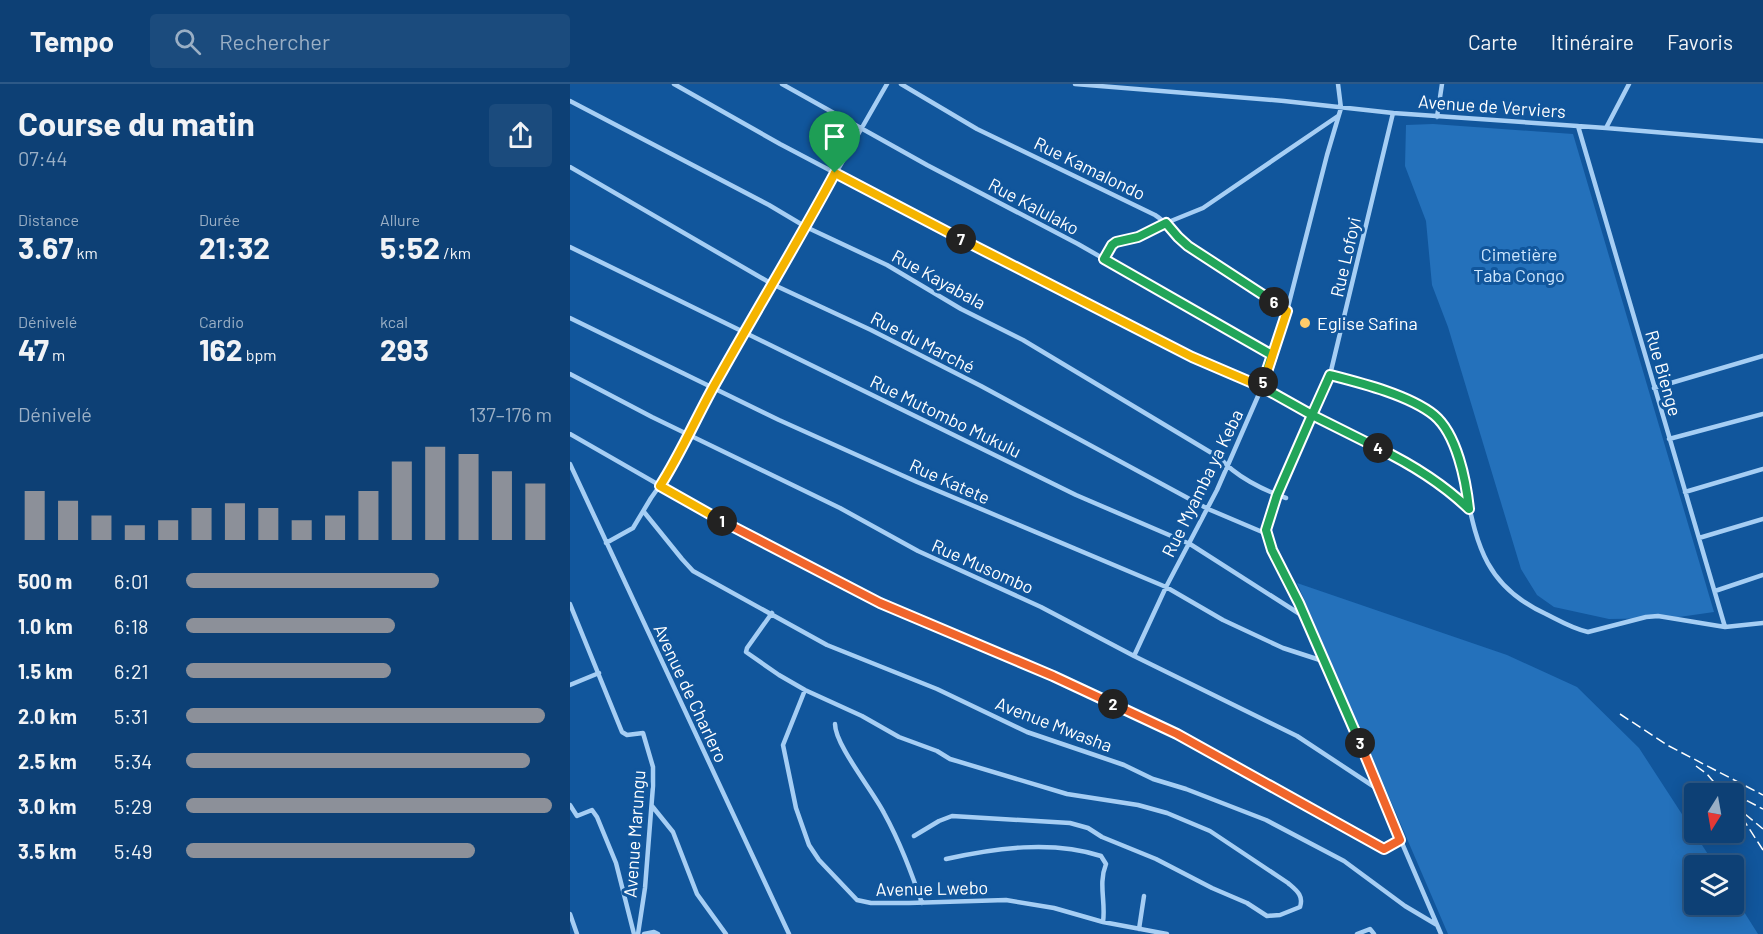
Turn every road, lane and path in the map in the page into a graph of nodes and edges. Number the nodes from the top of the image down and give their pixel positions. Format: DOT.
graph roads {
  1 [pos="674,84"];
  2 [pos="782,84"];
  3 [pos="887,84"];
  4 [pos="901,84"];
  5 [pos="1075,84"];
  6 [pos="1338,84"];
  7 [pos="1442,84"];
  8 [pos="1629,84"];
  9 [pos="570,101"];
  10 [pos="1341,108"];
  11 [pos="1393,113"];
  12 [pos="1338,116"];
  13 [pos="1437,117"];
  14 [pos="1578,126"];
  15 [pos="1606,128"];
  16 [pos="861,129"];
  17 [pos="1763,141"];
  18 [pos="570,167"];
  19 [pos="835,173"];
  20 [pos="1166,223"];
  21 [pos="806,227"];
  22 [pos="570,247"];
  23 [pos="1104,259"];
  24 [pos="772,284"];
  25 [pos="1287,311"];
  26 [pos="570,318"];
  27 [pos="744,332"];
  28 [pos="1272,355"];
  29 [pos="1763,356"];
  30 [pos="570,374"];
  31 [pos="1330,375"];
  32 [pos="1262,387"];
  33 [pos="712,388"];
  34 [pos="1654,388"];
  35 [pos="1763,414"];
  36 [pos="1312,415"];
  37 [pos="570,434"];
  38 [pos="688,434"];
  39 [pos="1669,439"];
  40 [pos="570,464"];
  41 [pos="1228,466"];
  42 [pos="1763,469"];
  43 [pos="660,486"];
  44 [pos="1685,492"];
  45 [pos="1277,495"];
  46 [pos="1286,498"];
  47 [pos="1208,509"];
  48 [pos="1469,509"];
  49 [pos="644,512"];
  50 [pos="1763,519"];
  51 [pos="1267,534"];
  52 [pos="1699,538"];
  53 [pos="606,543"];
  54 [pos="1190,544"];
  55 [pos="1763,575"];
  56 [pos="1166,587"];
  57 [pos="1715,591"];
  58 [pos="570,604"];
  59 [pos="772,613"];
  60 [pos="1306,618"];
  61 [pos="1763,623"];
  62 [pos="1725,627"];
  63 [pos="1134,656"];
  64 [pos="1323,661"];
  65 [pos="599,673"];
  66 [pos="570,685"];
  67 [pos="805,690"];
  68 [pos="835,724"];
  69 [pos="1379,790"];
  70 [pos="570,805"];
  71 [pos="652,806"];
  72 [pos="914,836"];
  73 [pos="1400,840"];
  74 [pos="946,859"];
  75 [pos="1144,896"];
  76 [pos="922,903"];
  77 [pos="570,914"];
  78 [pos="1103,922"];
  79 [pos="1437,925"];
  80 [pos="1139,928"];
  81 [pos="577,934"];
  82 [pos="636,934"];
  83 [pos="644,934"];
  84 [pos="658,934"];
  85 [pos="726,934"];
  86 [pos="789,934"];
  87 [pos="1167,934"];
  88 [pos="1357,934"];
  89 [pos="1374,934"];
  90 [pos="1441,934"];
  1 -- 19 [label="street"];
  2 -- 16 [label="street, Rue Kalulako"];
  3 -- 16 [label="street"];
  4 -- 20 [label="street, Rue Kamalondo"];
  5 -- 10 [label="street, Avenue de Verviers"];
  6 -- 10 [label="street"];
  7 -- 13 [label="street"];
  8 -- 15 [label="street"];
  9 -- 21 [label="street, Rue Kayabala"];
  10 -- 11 [label="street, Avenue de Verviers"];
  10 -- 12 [label="street, Rue Myamba ya Keba"];
  11 -- 13 [label="street, Avenue de Verviers"];
  11 -- 31 [label="street, Rue Lofoyi"];
  12 -- 20 [label="street"];
  12 -- 25 [label="street, Rue Myamba ya Keba"];
  13 -- 14 [label="street, Avenue de Verviers"];
  14 -- 15 [label="street, Avenue de Verviers"];
  14 -- 34 [label="street, Rue Bienge"];
  15 -- 17 [label="street, Avenue de Verviers"];
  16 -- 19 [label="street"];
  16 -- 23 [label="street, Rue Kalulako"];
  18 -- 24 [label="street, Rue du Marché"];
  19 -- 21 [label="street"];
  19 -- 32 [label="street"];
  20 -- 23 [label="street"];
  20 -- 25 [label="street, Rue Kamalondo"];
  21 -- 24 [label="street"];
  21 -- 41 [label="street, Rue Kayabala"];
  22 -- 27 [label="street, Rue Mutombo Mukulu"];
  23 -- 28 [label="street, Rue Kalulako"];
  24 -- 27 [label="street"];
  24 -- 47 [label="street, Rue du Marché"];
  25 -- 28 [label="street, Rue Myamba ya Keba"];
  26 -- 33 [label="street, Rue Katete"];
  27 -- 33 [label="street"];
  27 -- 54 [label="street, Rue Mutombo Mukulu"];
  28 -- 32 [label="street, Rue Myamba ya Keba"];
  29 -- 34 [label="street"];
  30 -- 38 [label="street, Rue Musombo"];
  31 -- 36 [label="street, Rue Lofoyi"];
  31 -- 48 [label="street"];
  32 -- 36 [label="street"];
  32 -- 41 [label="street, Rue Myamba ya Keba"];
  33 -- 38 [label="street"];
  33 -- 56 [label="street, Rue Katete"];
  34 -- 39 [label="street, Rue Bienge"];
  35 -- 39 [label="street"];
  36 -- 45 [label="street, Rue Lofoyi"];
  36 -- 48 [label="street"];
  37 -- 43 [label="street"];
  38 -- 43 [label="street"];
  38 -- 63 [label="street, Rue Musombo"];
  39 -- 44 [label="street, Rue Bienge"];
  40 -- 53 [label="street, Avenue de Charlero"];
  41 -- 45 [label="street, Rue Kayabala"];
  41 -- 47 [label="street, Rue Myamba ya Keba"];
  42 -- 44 [label="street"];
  43 -- 49 [label="street"];
  43 -- 73 [label="street"];
  44 -- 52 [label="street, Rue Bienge"];
  45 -- 46 [label="street, Rue Kayabala"];
  45 -- 51 [label="street, Rue Lofoyi"];
  47 -- 51 [label="street, Rue du Marché"];
  47 -- 54 [label="street, Rue Myamba ya Keba"];
  48 -- 62 [label="street"];
  49 -- 53 [label="street"];
  49 -- 59 [label="street, Avenue Mwasha"];
  50 -- 52 [label="street"];
  51 -- 60 [label="street"];
  52 -- 57 [label="street, Rue Bienge"];
  53 -- 86 [label="street, Avenue de Charlero"];
  54 -- 56 [label="street, Rue Myamba ya Keba"];
  54 -- 60 [label="street, Rue Mutombo Mukulu"];
  55 -- 57 [label="street"];
  56 -- 63 [label="street, Rue Myamba ya Keba"];
  56 -- 64 [label="street, Rue Katete"];
  57 -- 62 [label="street, Rue Bienge"];
  58 -- 65 [label="street"];
  59 -- 67 [label="street"];
  59 -- 79 [label="street, Avenue Mwasha"];
  60 -- 64 [label="street"];
  61 -- 62 [label="street"];
  63 -- 69 [label="street, Rue Musombo"];
  64 -- 69 [label="street"];
  65 -- 66 [label="street"];
  65 -- 71 [label="street, Avenue Marungu"];
  67 -- 72 [label="street"];
  67 -- 76 [label="street, Avenue Lwebo"];
  68 -- 76 [label="street"];
  69 -- 73 [label="street"];
  70 -- 82 [label="street"];
  71 -- 82 [label="street, Avenue Marungu"];
  71 -- 85 [label="street"];
  73 -- 79 [label="street"];
  74 -- 78 [label="street"];
  75 -- 80 [label="street"];
  76 -- 78 [label="street, Avenue Lwebo"];
  77 -- 81 [label="street"];
  78 -- 80 [label="street, Avenue Lwebo"];
  79 -- 90 [label="street"];
  80 -- 87 [label="street, Avenue Lwebo"];
  83 -- 84 [label="street"];
  88 -- 89 [label="street"];
}
